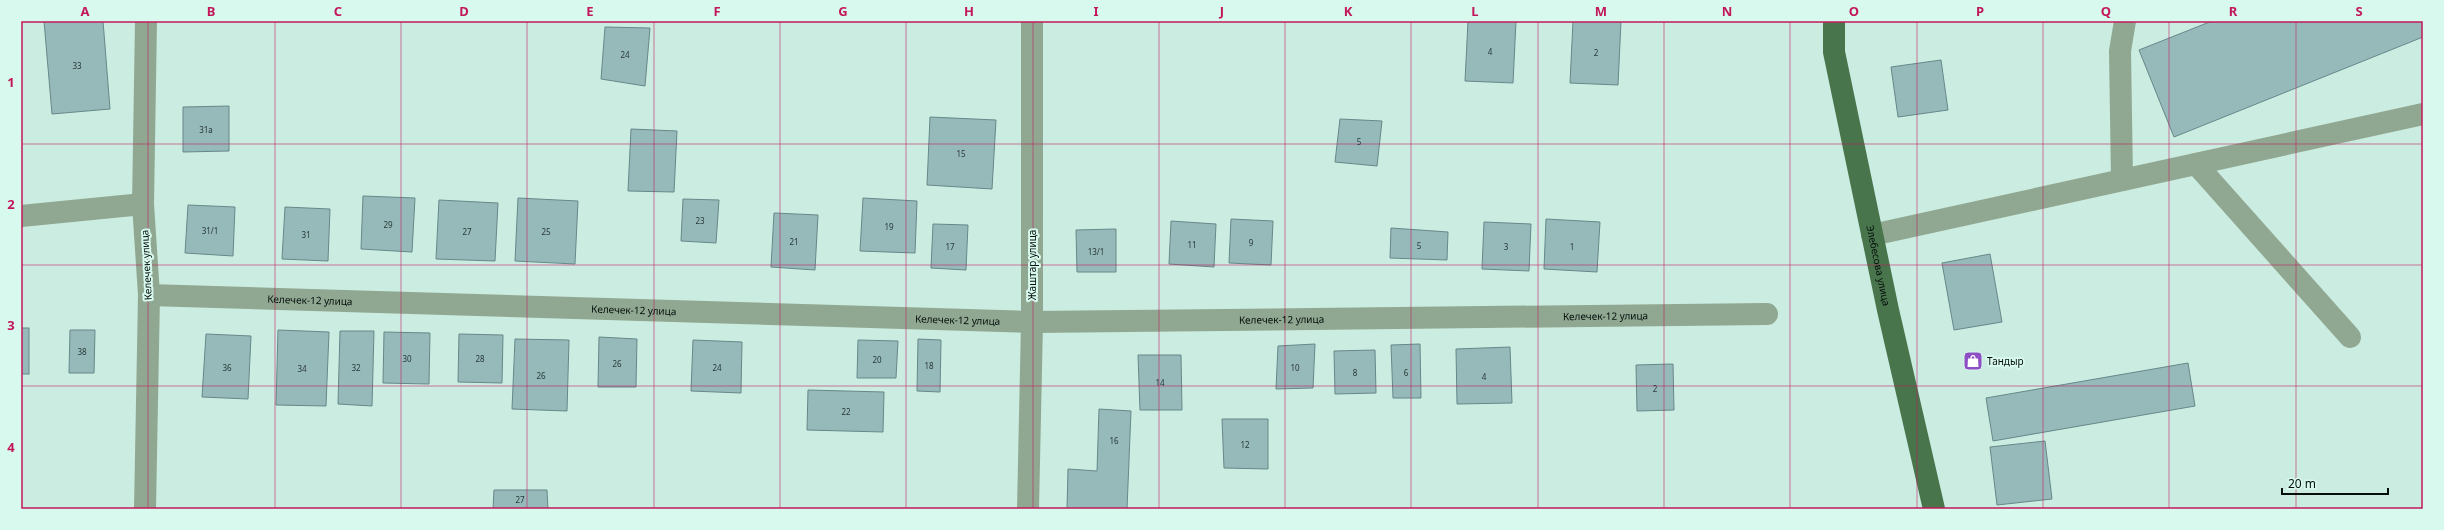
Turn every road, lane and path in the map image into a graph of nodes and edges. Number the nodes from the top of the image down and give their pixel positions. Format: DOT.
graph roads {
  1 [pos="146,21"];
  2 [pos="1032,21"];
  3 [pos="1834,21"];
  4 [pos="2125,21"];
  5 [pos="2423,114"];
  6 [pos="2196,164"];
  7 [pos="2122,180"];
  8 [pos="143,204"];
  9 [pos="21,216"];
  10 [pos="1872,235"];
  11 [pos="149,295"];
  12 [pos="1767,314"];
  13 [pos="1032,322"];
  14 [pos="2350,337"];
  15 [pos="145,509"];
  16 [pos="1028,509"];
  17 [pos="1934,509"];
  1 -- 8 [label="street, Келечек улица"];
  2 -- 13 [label="street, Жаштар улица"];
  3 -- 10 [label="main road, Элебесова улица"];
  4 -- 7 [label="street"];
  5 -- 6 [label="street"];
  6 -- 7 [label="street"];
  6 -- 14 [label="street"];
  7 -- 10 [label="street"];
  8 -- 9 [label="street"];
  8 -- 11 [label="street, Келечек улица"];
  10 -- 17 [label="main road, Элебесова улица"];
  11 -- 13 [label="street, Келечек-12 улица"];
  11 -- 15 [label="street, Келечек улица"];
  12 -- 13 [label="street, Келечек-12 улица"];
  13 -- 16 [label="street, Жаштар улица"];
}
